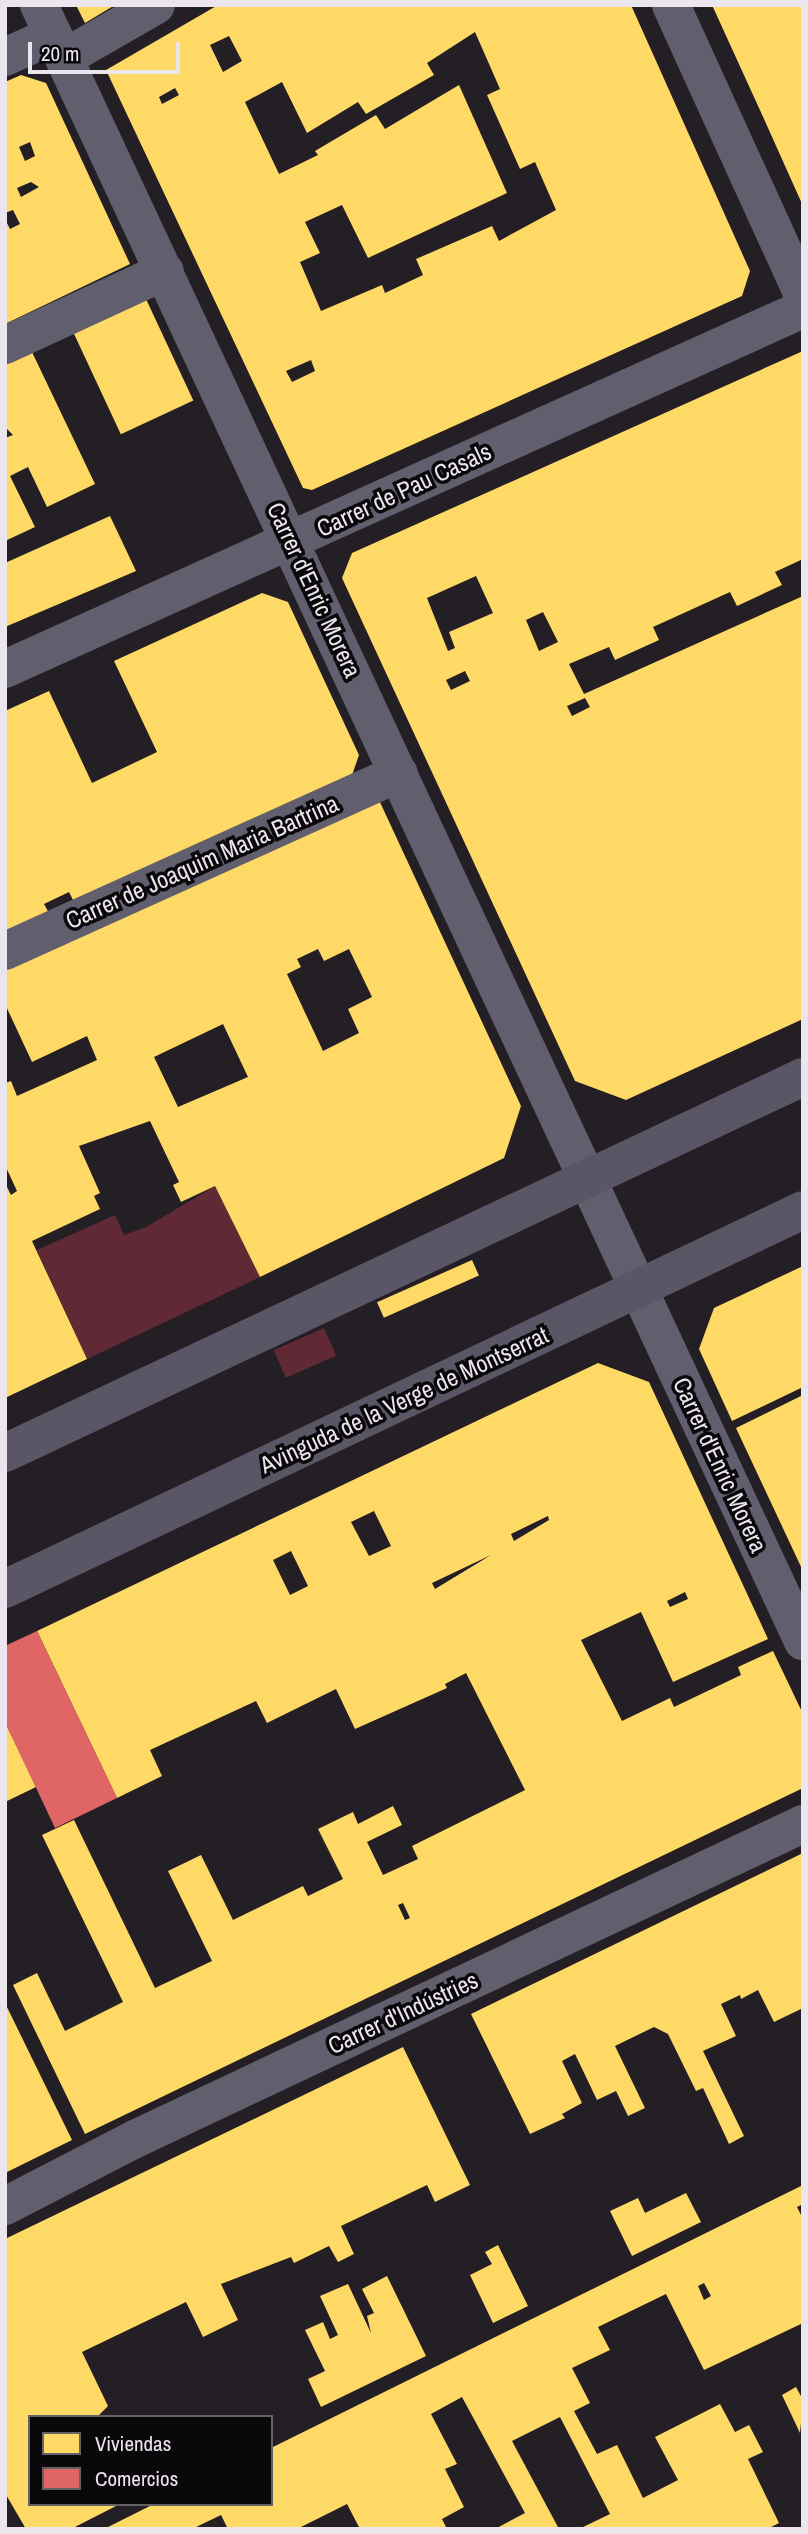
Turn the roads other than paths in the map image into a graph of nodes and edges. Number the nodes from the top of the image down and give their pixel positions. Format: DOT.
graph roads {
  1 [pos="156,5"];
  2 [pos="671,5"];
  3 [pos="52,33"];
  4 [pos="5,57"];
  5 [pos="165,271"];
  6 [pos="803,295"];
  7 [pos="803,309"];
  8 [pos="5,345"];
  9 [pos="292,542"];
  10 [pos="5,669"];
  11 [pos="399,773"];
  12 [pos="5,951"];
  13 [pos="803,1077"];
  14 [pos="585,1178"];
  15 [pos="803,1210"];
  16 [pos="638,1289"];
  17 [pos="5,1453"];
  18 [pos="5,1589"];
  19 [pos="803,1641"];
  20 [pos="803,1824"];
  21 [pos="5,2206"];
  1 -- 3 [label="street"];
  2 -- 6 [label="street"];
  3 -- 4 [label="street"];
  3 -- 5 [label="street, Carrer d'Enric Morera"];
  5 -- 8 [label="street"];
  5 -- 9 [label="street, Carrer d'Enric Morera"];
  7 -- 9 [label="street, Carrer de Pau Casals"];
  9 -- 10 [label="street, Carrer de Pau Casals"];
  9 -- 11 [label="street, Carrer d'Enric Morera"];
  11 -- 12 [label="street, Carrer de Joaquim Maria Bartrina"];
  11 -- 14 [label="street, Carrer d'Enric Morera"];
  13 -- 14 [label="street"];
  14 -- 16 [label="street, Carrer d'Enric Morera"];
  14 -- 17 [label="street"];
  15 -- 16 [label="street, Avinguda de la Verge de Montserrat"];
  16 -- 18 [label="street, Avinguda de la Verge de Montserrat"];
  16 -- 19 [label="street, Carrer d'Enric Morera"];
  20 -- 21 [label="street, Carrer d'Indústries"];
}
